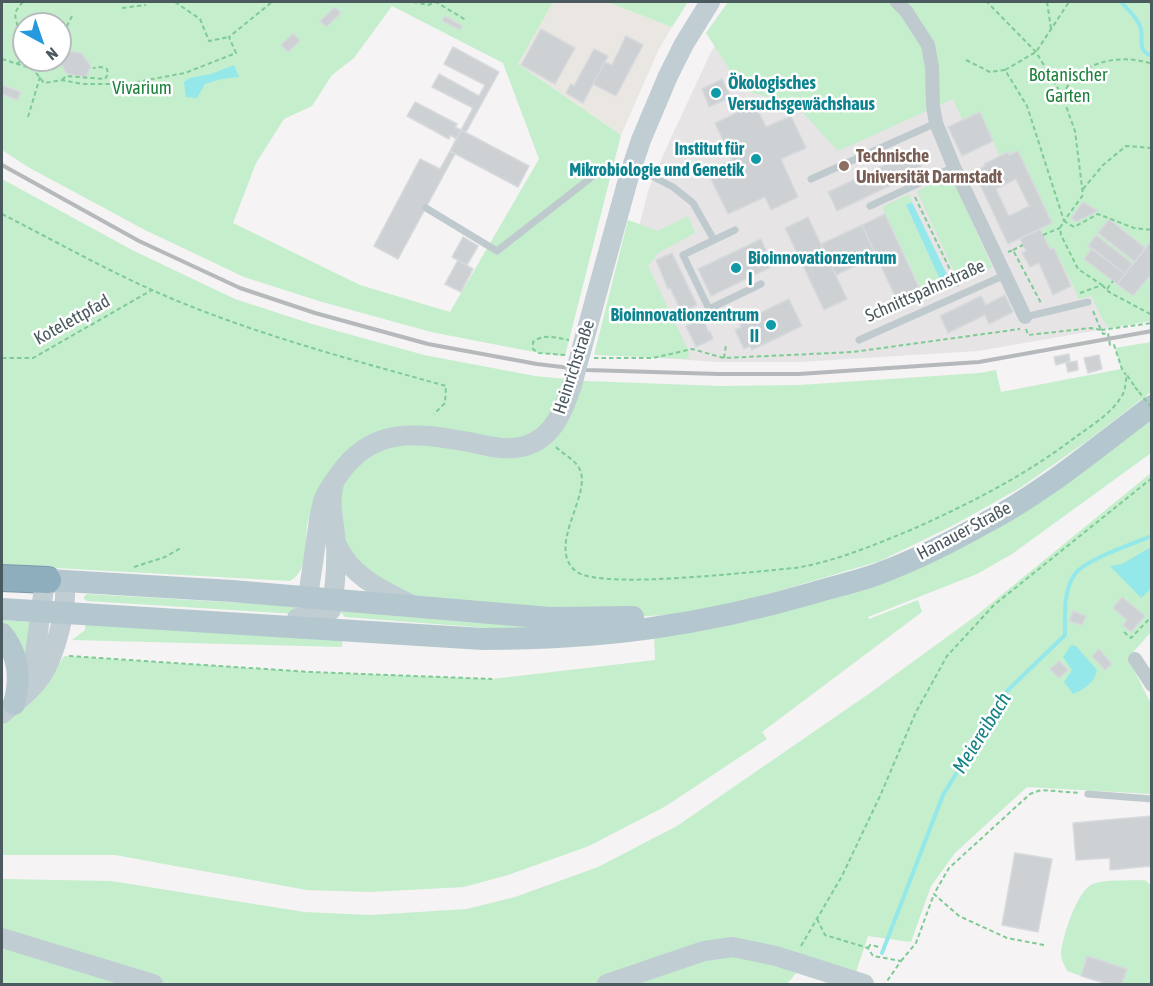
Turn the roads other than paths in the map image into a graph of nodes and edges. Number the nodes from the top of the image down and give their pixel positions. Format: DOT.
graph roads {
  1 [pos="710,2"];
  2 [pos="897,2"];
  3 [pos="936,123"];
  4 [pos="954,167"];
  5 [pos="630,171"];
  6 [pos="811,179"];
  7 [pos="870,206"];
  8 [pos="426,208"];
  9 [pos="735,230"];
  10 [pos="714,240"];
  11 [pos="1005,275"];
  12 [pos="761,284"];
  13 [pos="1088,302"];
  14 [pos="1025,322"];
  15 [pos="859,340"];
  16 [pos="1147,402"];
  17 [pos="335,480"];
  18 [pos="336,542"];
  19 [pos="2,578"];
  20 [pos="54,599"];
  21 [pos="2,600"];
  22 [pos="333,600"];
  23 [pos="426,608"];
  24 [pos="2,609"];
  25 [pos="754,609"];
  26 [pos="311,615"];
  27 [pos="2,634"];
  28 [pos="1136,659"];
  29 [pos="1152,685"];
  30 [pos="8,709"];
  31 [pos="1088,794"];
  32 [pos="1152,799"];
  33 [pos="2,938"];
  34 [pos="153,984"];
  35 [pos="607,984"];
  36 [pos="864,984"];
  1 -- 5 [label="main road, Heinrichstraße"];
  2 -- 3 [label="street, Schnittspahnstraße"];
  3 -- 4 [label="street, Schnittspahnstraße"];
  3 -- 6 [label="lane"];
  4 -- 7 [label="lane"];
  4 -- 11 [label="street, Schnittspahnstraße"];
  5 -- 8 [label="lane"];
  5 -- 10 [label="lane"];
  5 -- 17 [label="main road, Heinrichstraße, bridge"];
  9 -- 10 [label="lane"];
  10 -- 12 [label="lane"];
  11 -- 14 [label="street, Schnittspahnstraße"];
  11 -- 15 [label="lane, Schnittspahnstraße"];
  13 -- 14 [label="lane"];
  16 -- 25 [label="main road, Hanauer Straße"];
  17 -- 18 [label="main road"];
  17 -- 26 [label="main road, Heinrichstraße"];
  18 -- 22 [label="main road"];
  18 -- 23 [label="main road"];
  19 -- 20 [label="highway"];
  20 -- 21 [label="main road"];
  20 -- 24 [label="main road"];
  20 -- 26 [label="main road"];
  20 -- 26 [label="main road"];
  20 -- 30 [label="main road"];
  20 -- 30 [label="main road"];
  22 -- 23 [label="main road"];
  22 -- 26 [label="main road"];
  23 -- 25 [label="main road"];
  25 -- 26 [label="main road"];
  27 -- 30 [label="main road"];
  28 -- 29 [label="street"];
  31 -- 32 [label="lane"];
  33 -- 34 [label="main road"];
  35 -- 36 [label="main road"];
}
